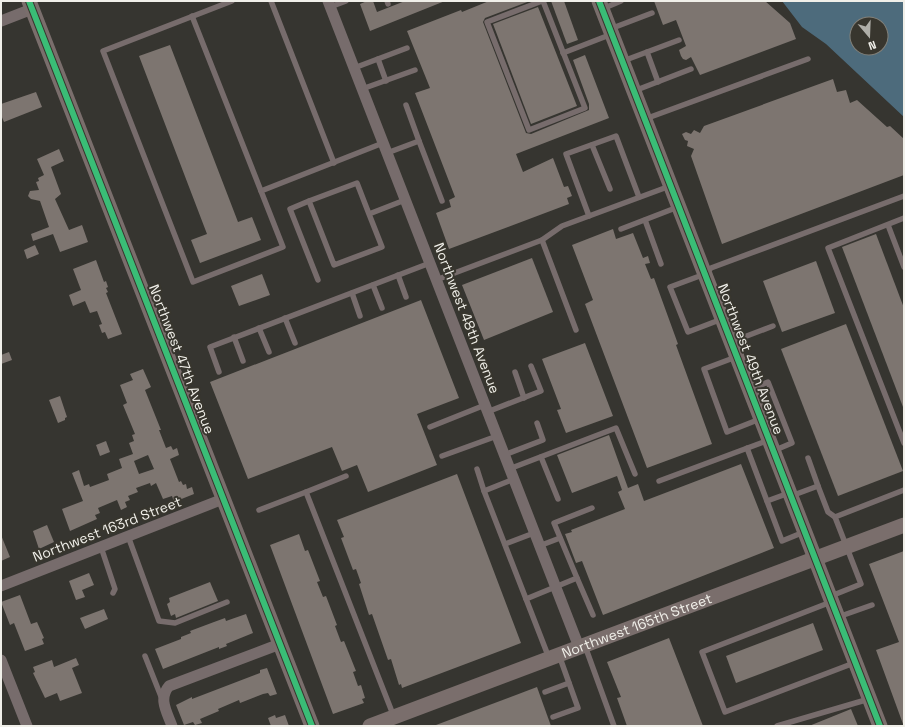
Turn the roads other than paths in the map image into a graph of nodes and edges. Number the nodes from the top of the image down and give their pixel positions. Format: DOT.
graph roads {
  1 [pos="232,1"];
  2 [pos="271,1"];
  3 [pos="346,1"];
  4 [pos="542,1"];
  5 [pos="621,1"];
  6 [pos="329,4"];
  7 [pos="30,5"];
  8 [pos="600,5"];
  9 [pos="652,13"];
  10 [pos="192,16"];
  11 [pos="1,21"];
  12 [pos="611,32"];
  13 [pos="679,40"];
  14 [pos="407,48"];
  15 [pos="647,52"];
  16 [pos="563,53"];
  17 [pos="808,58"];
  18 [pos="378,59"];
  19 [pos="622,61"];
  20 [pos="354,68"];
  21 [pos="415,70"];
  22 [pos="691,70"];
  23 [pos="386,81"];
  24 [pos="658,82"];
  25 [pos="362,89"];
  26 [pos="634,92"];
  27 [pos="406,105"];
  28 [pos="645,119"];
  29 [pos="419,141"];
  30 [pos="592,145"];
  31 [pos="385,148"];
  32 [pos="334,163"];
  33 [pos="670,185"];
  34 [pos="610,189"];
  35 [pos="261,191"];
  36 [pos="904,196"];
  37 [pos="638,197"];
  38 [pos="405,200"];
  39 [pos="309,201"];
  40 [pos="442,201"];
  41 [pos="679,207"];
  42 [pos="370,214"];
  43 [pos="589,216"];
  44 [pos="904,218"];
  45 [pos="645,220"];
  46 [pos="888,225"];
  47 [pos="621,229"];
  48 [pos="542,240"];
  49 [pos="430,263"];
  50 [pos="661,264"];
  51 [pos="904,267"];
  52 [pos="705,274"];
  53 [pos="398,275"];
  54 [pos="318,280"];
  55 [pos="436,280"];
  56 [pos="373,284"];
  57 [pos="352,293"];
  58 [pos="406,297"];
  59 [pos="382,308"];
  60 [pos="360,316"];
  61 [pos="285,318"];
  62 [pos="722,318"];
  63 [pos="773,326"];
  64 [pos="259,328"];
  65 [pos="576,330"];
  66 [pos="234,337"];
  67 [pos="731,342"];
  68 [pos="294,343"];
  69 [pos="269,352"];
  70 [pos="737,356"];
  71 [pos="243,361"];
  72 [pos="531,366"];
  73 [pos="219,372"];
  74 [pos="515,372"];
  75 [pos="749,390"];
  76 [pos="524,398"];
  77 [pos="486,408"];
  78 [pos="761,419"];
  79 [pos="537,422"];
  80 [pos="430,427"];
  81 [pos="497,436"];
  82 [pos="904,443"];
  83 [pos="771,445"];
  84 [pos="747,448"];
  85 [pos="504,455"];
  86 [pos="442,456"];
  87 [pos="541,457"];
  88 [pos="808,458"];
  89 [pos="477,469"];
  90 [pos="512,474"];
  91 [pos="635,474"];
  92 [pos="346,476"];
  93 [pos="659,481"];
  94 [pos="818,486"];
  95 [pos="904,490"];
  96 [pos="484,491"];
  97 [pos="306,492"];
  98 [pos="790,494"];
  99 [pos="223,499"];
  100 [pos="558,499"];
  101 [pos="767,501"];
  102 [pos="592,508"];
  103 [pos="259,510"];
  104 [pos="835,517"];
  105 [pos="904,525"];
  106 [pos="804,532"];
  107 [pos="534,533"];
  108 [pos="128,536"];
  109 [pos="560,538"];
  110 [pos="505,544"];
  111 [pos="539,546"];
  112 [pos="847,546"];
  113 [pos="101,547"];
  114 [pos="815,559"];
  115 [pos="577,578"];
  116 [pos="1,586"];
  117 [pos="555,587"];
  118 [pos="113,593"];
  119 [pos="526,599"];
  120 [pos="830,599"];
  121 [pos="227,602"];
  122 [pos="872,605"];
  123 [pos="593,615"];
  124 [pos="837,617"];
  125 [pos="280,644"];
  126 [pos="581,646"];
  127 [pos="145,656"];
  128 [pos="554,656"];
  129 [pos="1,660"];
  130 [pos="855,662"];
  131 [pos="569,683"];
  132 [pos="545,692"];
  133 [pos="869,699"];
  134 [pos="163,701"];
  135 [pos="394,717"];
  136 [pos="553,718"];
  137 [pos="27,726"];
  138 [pos="172,726"];
  139 [pos="312,726"];
  140 [pos="370,726"];
  141 [pos="614,726"];
  142 [pos="777,726"];
  143 [pos="880,726"];
  1 -- 10 [label="lane"];
  2 -- 32 [label="lane"];
  3 -- 6 [label="lane"];
  4 -- 16 [label="lane"];
  4 -- 16 [label="lane"];
  5 -- 8 [label="lane"];
  6 -- 20 [label="street, Northwest 48th Avenue"];
  7 -- 11 [label="street"];
  7 -- 99 [label="street, Northwest 47th Avenue"];
  8 -- 12 [label="street, Northwest 49th Avenue"];
  9 -- 12 [label="lane"];
  10 -- 35 [label="lane"];
  10 -- 35 [label="lane"];
  12 -- 16 [label="lane"];
  12 -- 19 [label="street, Northwest 49th Avenue"];
  13 -- 15 [label="lane"];
  14 -- 18 [label="lane"];
  15 -- 19 [label="lane"];
  15 -- 24 [label="lane"];
  17 -- 28 [label="lane"];
  18 -- 20 [label="lane"];
  18 -- 23 [label="lane"];
  19 -- 26 [label="street, Northwest 49th Avenue"];
  20 -- 25 [label="street, Northwest 48th Avenue"];
  21 -- 23 [label="lane"];
  22 -- 24 [label="lane"];
  23 -- 25 [label="lane"];
  24 -- 26 [label="lane"];
  25 -- 31 [label="street, Northwest 48th Avenue"];
  26 -- 28 [label="street, Northwest 49th Avenue"];
  27 -- 29 [label="lane"];
  28 -- 33 [label="street, Northwest 49th Avenue"];
  29 -- 31 [label="lane"];
  29 -- 40 [label="lane"];
  30 -- 34 [label="lane"];
  30 -- 37 [label="lane"];
  30 -- 43 [label="lane"];
  31 -- 32 [label="lane"];
  31 -- 38 [label="street, Northwest 48th Avenue"];
  32 -- 35 [label="lane"];
  33 -- 37 [label="lane"];
  33 -- 41 [label="street, Northwest 49th Avenue"];
  36 -- 52 [label="lane"];
  37 -- 43 [label="lane"];
  38 -- 42 [label="lane"];
  38 -- 49 [label="street, Northwest 48th Avenue"];
  39 -- 42 [label="lane"];
  39 -- 42 [label="lane"];
  39 -- 54 [label="lane"];
  41 -- 45 [label="lane"];
  41 -- 52 [label="street, Northwest 49th Avenue"];
  43 -- 48 [label="lane"];
  44 -- 46 [label="lane"];
  45 -- 47 [label="lane"];
  45 -- 50 [label="lane"];
  46 -- 51 [label="lane"];
  46 -- 82 [label="lane"];
  48 -- 55 [label="lane"];
  48 -- 65 [label="lane"];
  49 -- 53 [label="lane"];
  49 -- 55 [label="street, Northwest 48th Avenue"];
  52 -- 62 [label="street, Northwest 49th Avenue"];
  52 -- 62 [label="lane"];
  53 -- 56 [label="lane"];
  53 -- 58 [label="lane"];
  55 -- 77 [label="street, Northwest 48th Avenue"];
  56 -- 57 [label="lane"];
  56 -- 59 [label="lane"];
  57 -- 60 [label="lane"];
  57 -- 61 [label="lane"];
  61 -- 64 [label="lane"];
  61 -- 68 [label="lane"];
  62 -- 67 [label="street, Northwest 49th Avenue"];
  63 -- 67 [label="lane"];
  64 -- 66 [label="lane"];
  64 -- 69 [label="lane"];
  66 -- 71 [label="lane"];
  66 -- 73 [label="lane"];
  67 -- 70 [label="street, Northwest 49th Avenue"];
  70 -- 75 [label="street, Northwest 49th Avenue"];
  70 -- 78 [label="lane"];
  72 -- 76 [label="lane"];
  74 -- 76 [label="lane"];
  75 -- 78 [label="street, Northwest 49th Avenue"];
  75 -- 83 [label="lane"];
  76 -- 77 [label="lane"];
  77 -- 80 [label="lane"];
  77 -- 81 [label="street, Northwest 48th Avenue"];
  78 -- 83 [label="street, Northwest 49th Avenue"];
  79 -- 85 [label="lane"];
  81 -- 85 [label="street, Northwest 48th Avenue"];
  81 -- 86 [label="lane"];
  83 -- 84 [label="lane"];
  83 -- 98 [label="street, Northwest 49th Avenue"];
  84 -- 93 [label="lane"];
  84 -- 101 [label="lane"];
  85 -- 90 [label="street, Northwest 48th Avenue"];
  87 -- 90 [label="lane"];
  87 -- 91 [label="lane"];
  87 -- 100 [label="lane"];
  88 -- 94 [label="lane"];
  89 -- 96 [label="lane"];
  90 -- 96 [label="lane"];
  90 -- 107 [label="street, Northwest 48th Avenue"];
  92 -- 97 [label="lane"];
  94 -- 98 [label="lane"];
  94 -- 104 [label="lane"];
  95 -- 104 [label="lane"];
  96 -- 110 [label="lane"];
  97 -- 103 [label="lane"];
  97 -- 135 [label="lane"];
  98 -- 101 [label="lane"];
  98 -- 106 [label="street, Northwest 49th Avenue"];
  99 -- 108 [label="street, Northwest 163rd Street"];
  99 -- 125 [label="street, Northwest 47th Avenue"];
  101 -- 106 [label="lane"];
  102 -- 109 [label="lane"];
  104 -- 112 [label="lane"];
  105 -- 112 [label="street, Northwest 165th Street"];
  106 -- 114 [label="street, Northwest 49th Avenue"];
  107 -- 110 [label="lane"];
  107 -- 111 [label="street, Northwest 48th Avenue"];
  108 -- 113 [label="street, Northwest 163rd Street"];
  108 -- 121 [label="lane"];
  109 -- 111 [label="lane"];
  109 -- 115 [label="lane"];
  110 -- 119 [label="lane"];
  111 -- 117 [label="street, Northwest 48th Avenue"];
  112 -- 114 [label="street, Northwest 165th Street"];
  112 -- 120 [label="lane"];
  113 -- 116 [label="street, Northwest 163rd Street"];
  113 -- 118 [label="lane"];
  114 -- 120 [label="street, Northwest 49th Avenue"];
  114 -- 126 [label="street, Northwest 165th Street"];
  115 -- 117 [label="lane"];
  115 -- 123 [label="lane"];
  117 -- 119 [label="lane"];
  117 -- 126 [label="street, Northwest 48th Avenue"];
  119 -- 128 [label="lane"];
  120 -- 124 [label="street, Northwest 49th Avenue"];
  120 -- 130 [label="lane"];
  122 -- 124 [label="lane"];
  124 -- 130 [label="street, Northwest 49th Avenue"];
  125 -- 134 [label="street"];
  125 -- 139 [label="street, Northwest 47th Avenue"];
  126 -- 128 [label="street, Northwest 165th Street"];
  126 -- 141 [label="lane"];
  127 -- 134 [label="lane"];
  128 -- 131 [label="lane"];
  128 -- 135 [label="street, Northwest 165th Street"];
  129 -- 137 [label="street"];
  130 -- 133 [label="street, Northwest 49th Avenue"];
  131 -- 132 [label="lane"];
  131 -- 136 [label="lane"];
  133 -- 142 [label="lane"];
  133 -- 143 [label="street, Northwest 49th Avenue"];
  134 -- 138 [label="street"];
  135 -- 140 [label="street, Northwest 165th Street"];
}
